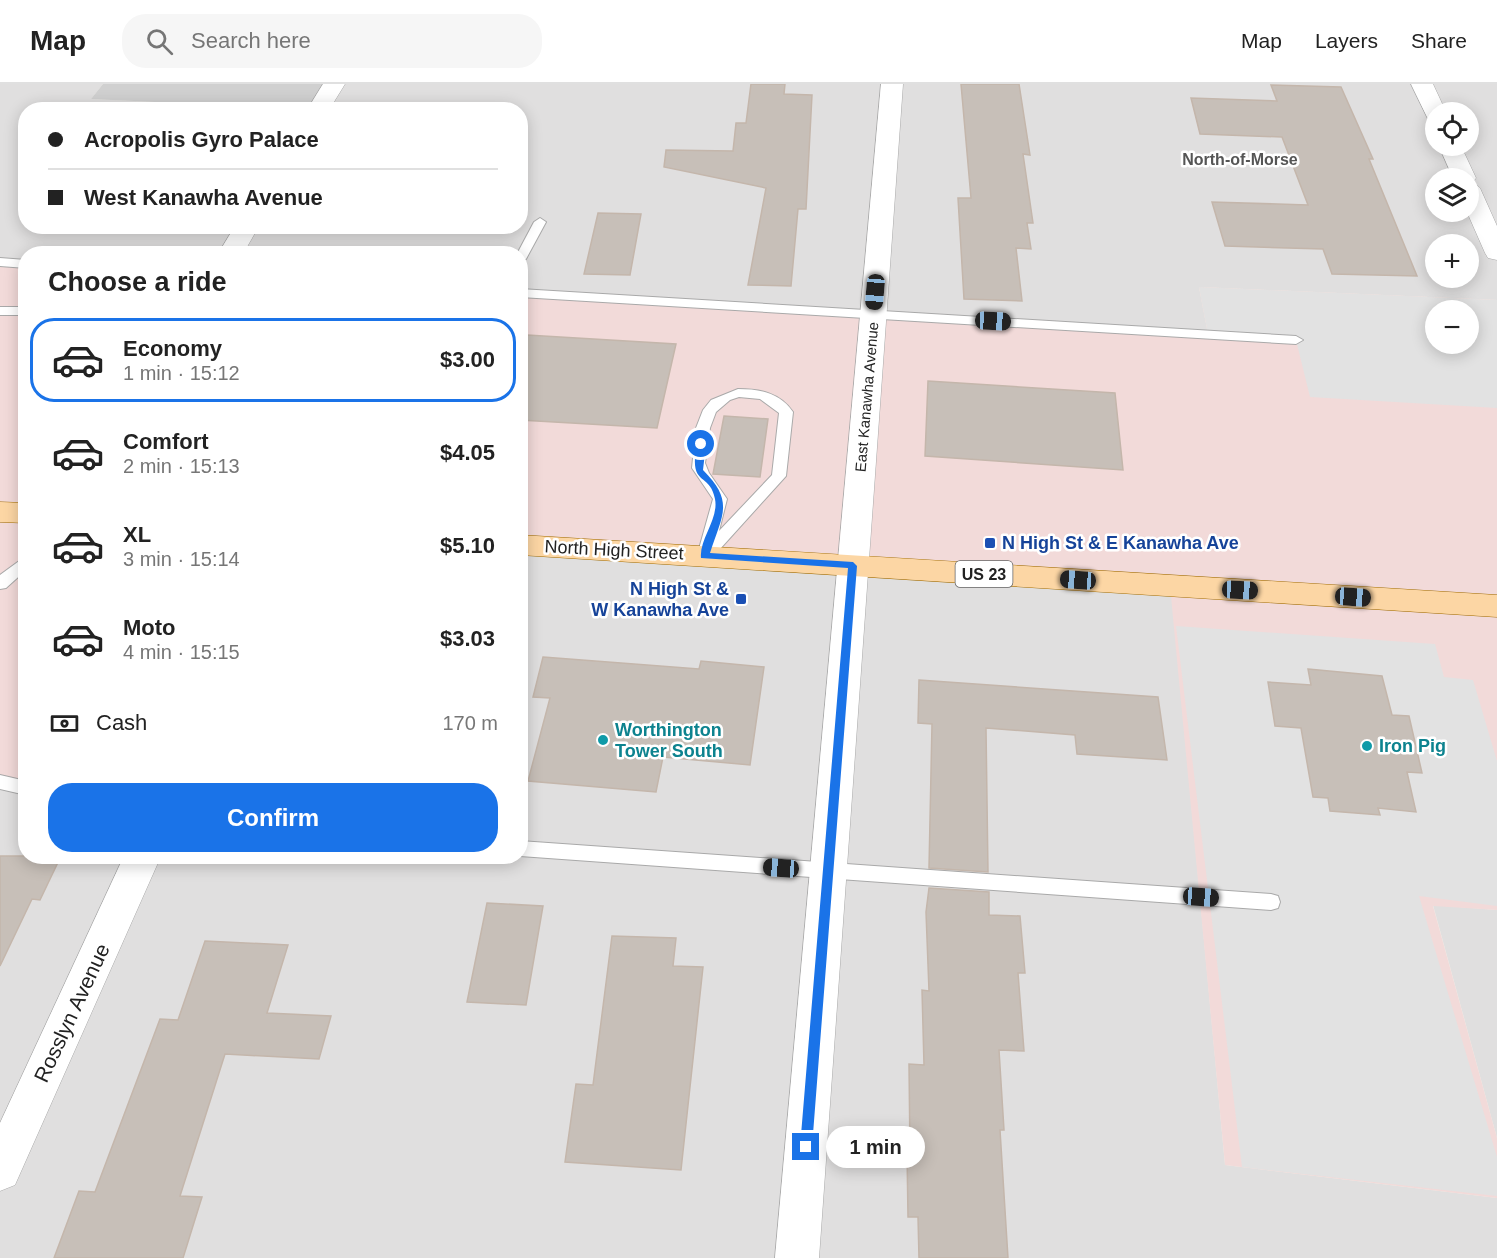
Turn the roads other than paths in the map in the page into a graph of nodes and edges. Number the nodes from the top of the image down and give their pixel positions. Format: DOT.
graph roads {
  1 [pos="334,84"];
  2 [pos="892,84"];
  3 [pos="1422,84"];
  4 [pos="323,102"];
  5 [pos="1430,102"];
  6 [pos="1479,213"];
  7 [pos="540,222"];
  8 [pos="527,246"];
  9 [pos="1497,253"];
  10 [pos="0,262"];
  11 [pos="18,263"];
  12 [pos="528,293"];
  13 [pos="0,311"];
  14 [pos="18,311"];
  15 [pos="873,314"];
  16 [pos="1296,340"];
  17 [pos="0,512"];
  18 [pos="18,513"];
  19 [pos="528,545"];
  20 [pos="705,556"];
  21 [pos="853,566"];
  22 [pos="18,568"];
  23 [pos="0,584"];
  24 [pos="1497,606"];
  25 [pos="0,782"];
  26 [pos="18,786"];
  27 [pos="528,849"];
  28 [pos="139,864"];
  29 [pos="828,871"];
  30 [pos="1270,902"];
  31 [pos="0,1170"];
  32 [pos="797,1258"];
  1 -- 4 [label="street"];
  2 -- 15 [label="street, East Kanawha Avenue"];
  3 -- 5 [label="street"];
  6 -- 9 [label="street"];
  7 -- 8 [label="lane"];
  10 -- 11 [label="lane"];
  12 -- 15 [label="lane"];
  13 -- 14 [label="lane"];
  15 -- 16 [label="lane"];
  15 -- 21 [label="street, East Kanawha Avenue"];
  17 -- 18 [label="main road"];
  19 -- 20 [label="main road, North High Street / US 23"];
  20 -- 20 [label="lane"];
  20 -- 21 [label="main road, North High Street / US 23"];
  21 -- 24 [label="main road, North High Street / US 23"];
  21 -- 29 [label="street, East Kanawha Avenue"];
  22 -- 23 [label="lane"];
  25 -- 26 [label="lane"];
  27 -- 29 [label="lane"];
  28 -- 31 [label="street, Rosslyn Avenue"];
  29 -- 30 [label="lane"];
  29 -- 32 [label="street, East Kanawha Avenue"];
}
